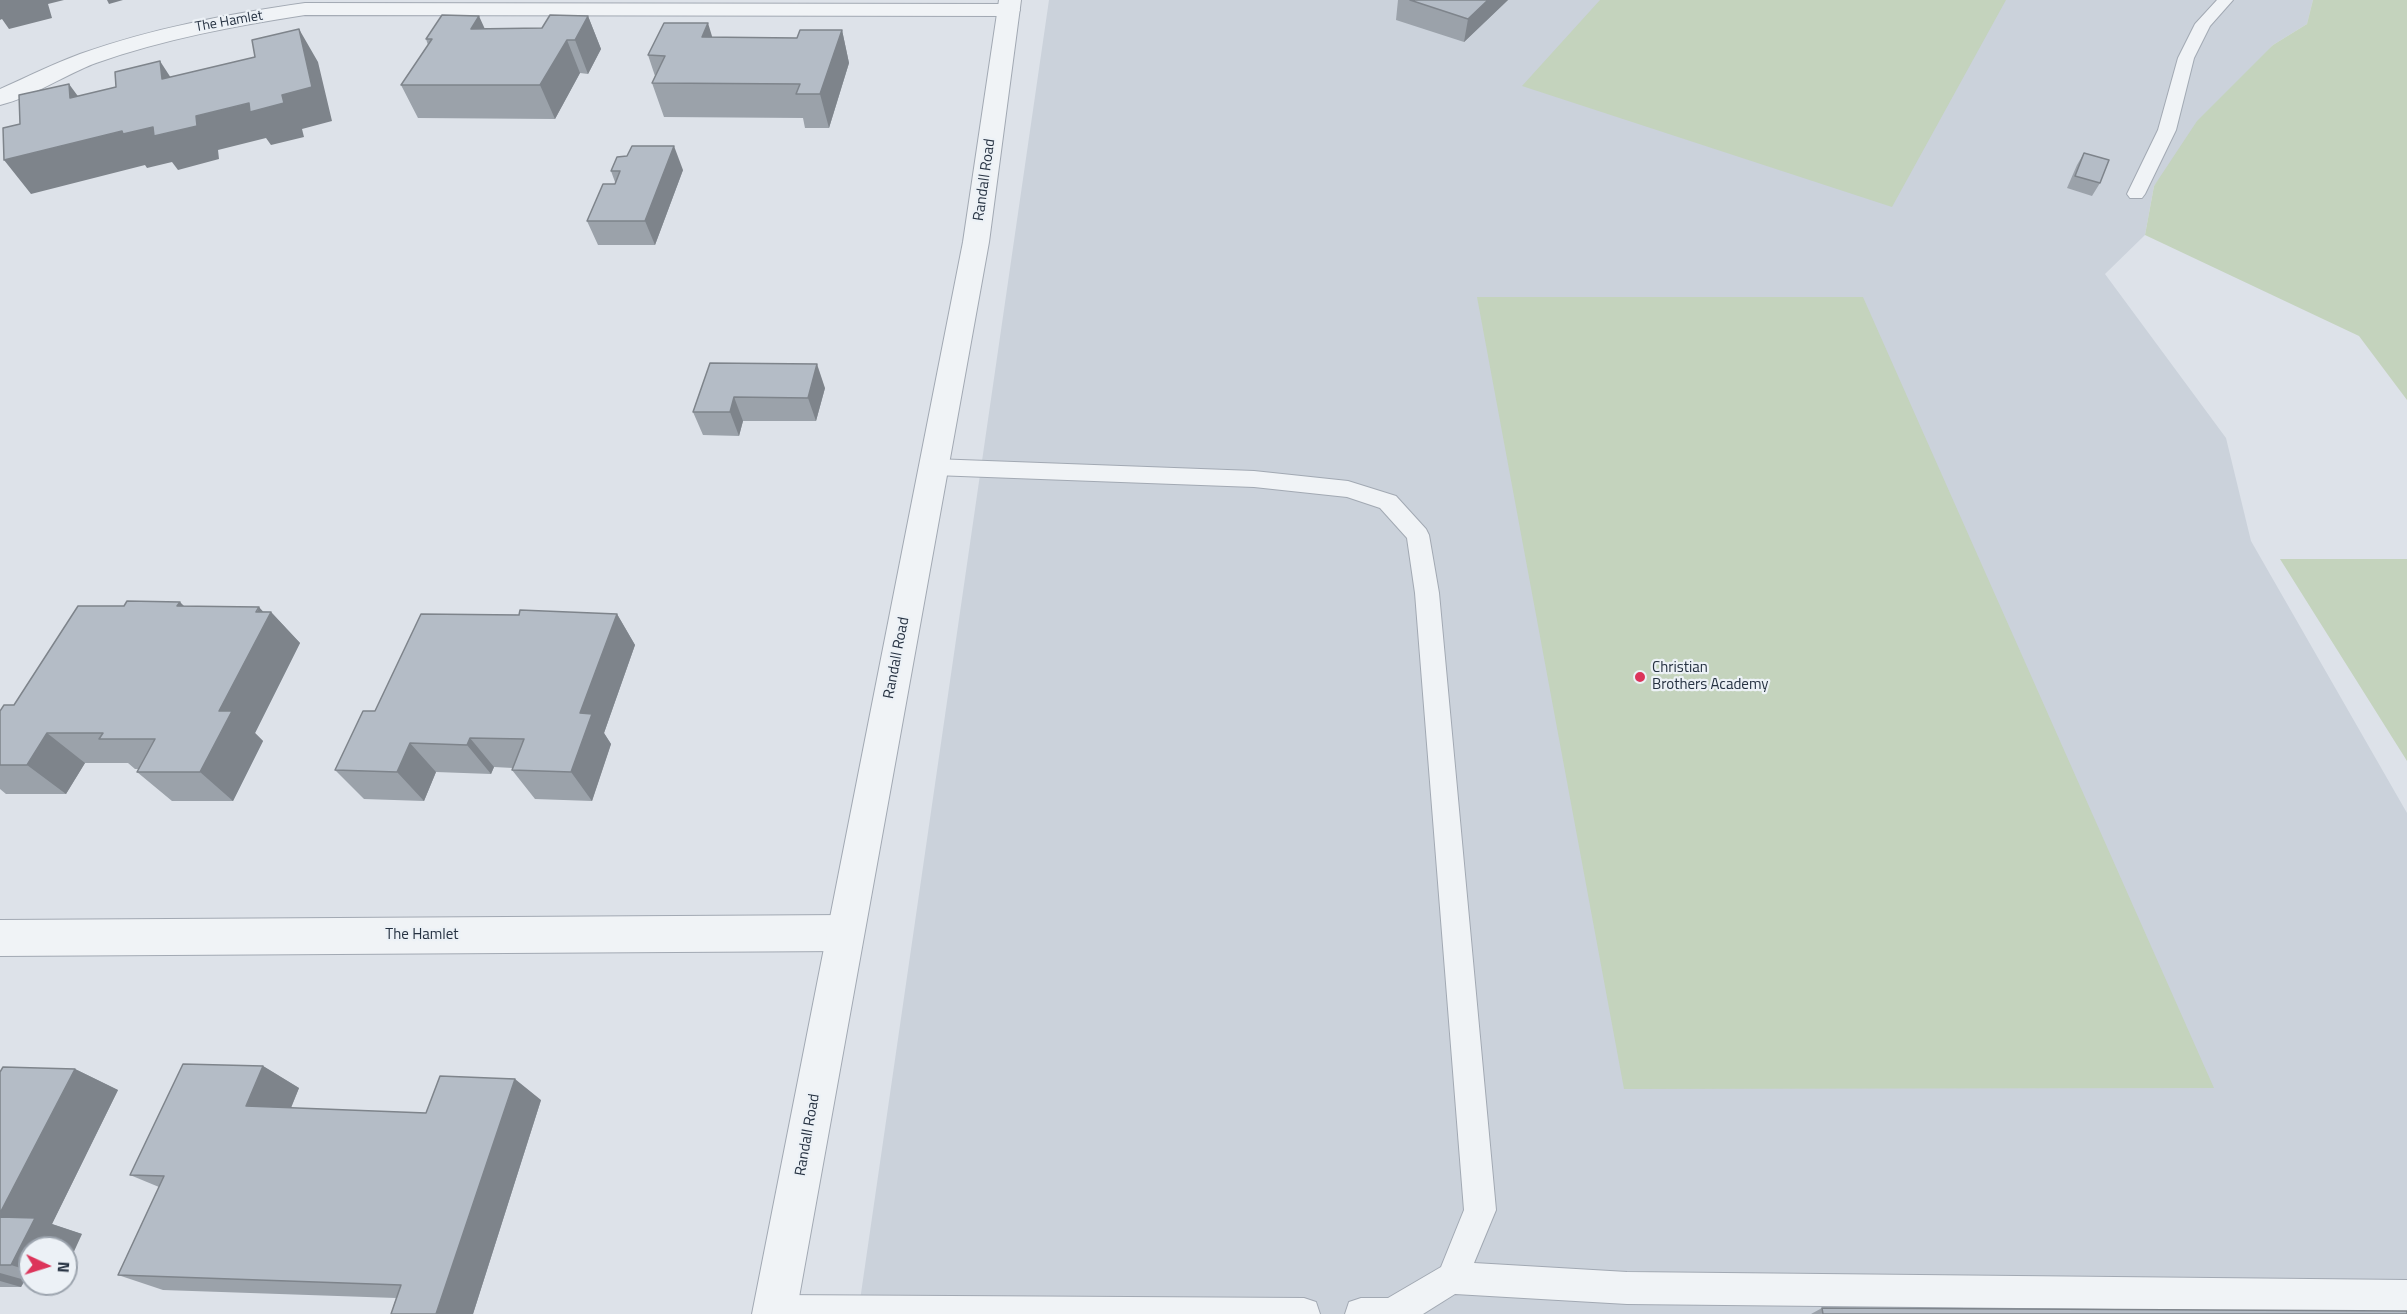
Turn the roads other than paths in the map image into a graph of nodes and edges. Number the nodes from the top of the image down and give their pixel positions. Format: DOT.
graph roads {
  1 [pos="2225,0"];
  2 [pos="1010,5"];
  3 [pos="0,98"];
  4 [pos="2136,194"];
  5 [pos="934,467"];
  6 [pos="845,933"];
  7 [pos="0,938"];
  8 [pos="1452,1278"];
  9 [pos="2407,1296"];
  10 [pos="775,1312"];
  11 [pos="1304,1314"];
  12 [pos="1361,1314"];
  1 -- 4 [label="lane"];
  2 -- 3 [label="street, The Hamlet"];
  2 -- 5 [label="street, Randall Road"];
  5 -- 6 [label="street, Randall Road"];
  5 -- 8 [label="lane"];
  6 -- 7 [label="street, The Hamlet"];
  6 -- 10 [label="street, Randall Road"];
  8 -- 9 [label="lane"];
  8 -- 12 [label="lane"];
  10 -- 11 [label="lane"];
}
